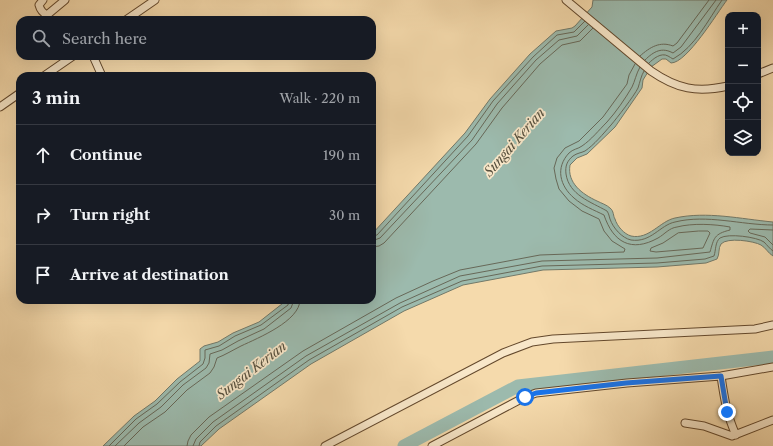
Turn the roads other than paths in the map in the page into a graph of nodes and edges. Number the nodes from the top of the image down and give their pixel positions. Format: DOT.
graph roads {
  1 [pos="43,0"];
  2 [pos="65,0"];
  3 [pos="155,0"];
  4 [pos="566,0"];
  5 [pos="132,16"];
  6 [pos="67,60"];
  7 [pos="94,60"];
  8 [pos="773,68"];
  9 [pos="50,72"];
  10 [pos="100,72"];
  11 [pos="761,73"];
  12 [pos="725,87"];
  13 [pos="16,96"];
  14 [pos="0,107"];
  15 [pos="773,325"];
  16 [pos="773,367"];
  17 [pos="721,376"];
  18 [pos="773,420"];
  19 [pos="685,423"];
  20 [pos="736,435"];
  21 [pos="325,446"];
  22 [pos="432,446"];
  1 -- 2 [label="street"];
  3 -- 5 [label="street"];
  4 -- 12 [label="street"];
  6 -- 9 [label="street"];
  7 -- 10 [label="street"];
  8 -- 11 [label="street"];
  13 -- 14 [label="street"];
  15 -- 21 [label="street"];
  16 -- 17 [label="street"];
  17 -- 20 [label="street"];
  17 -- 22 [label="street"];
  18 -- 20 [label="street"];
  19 -- 20 [label="street"];
}
